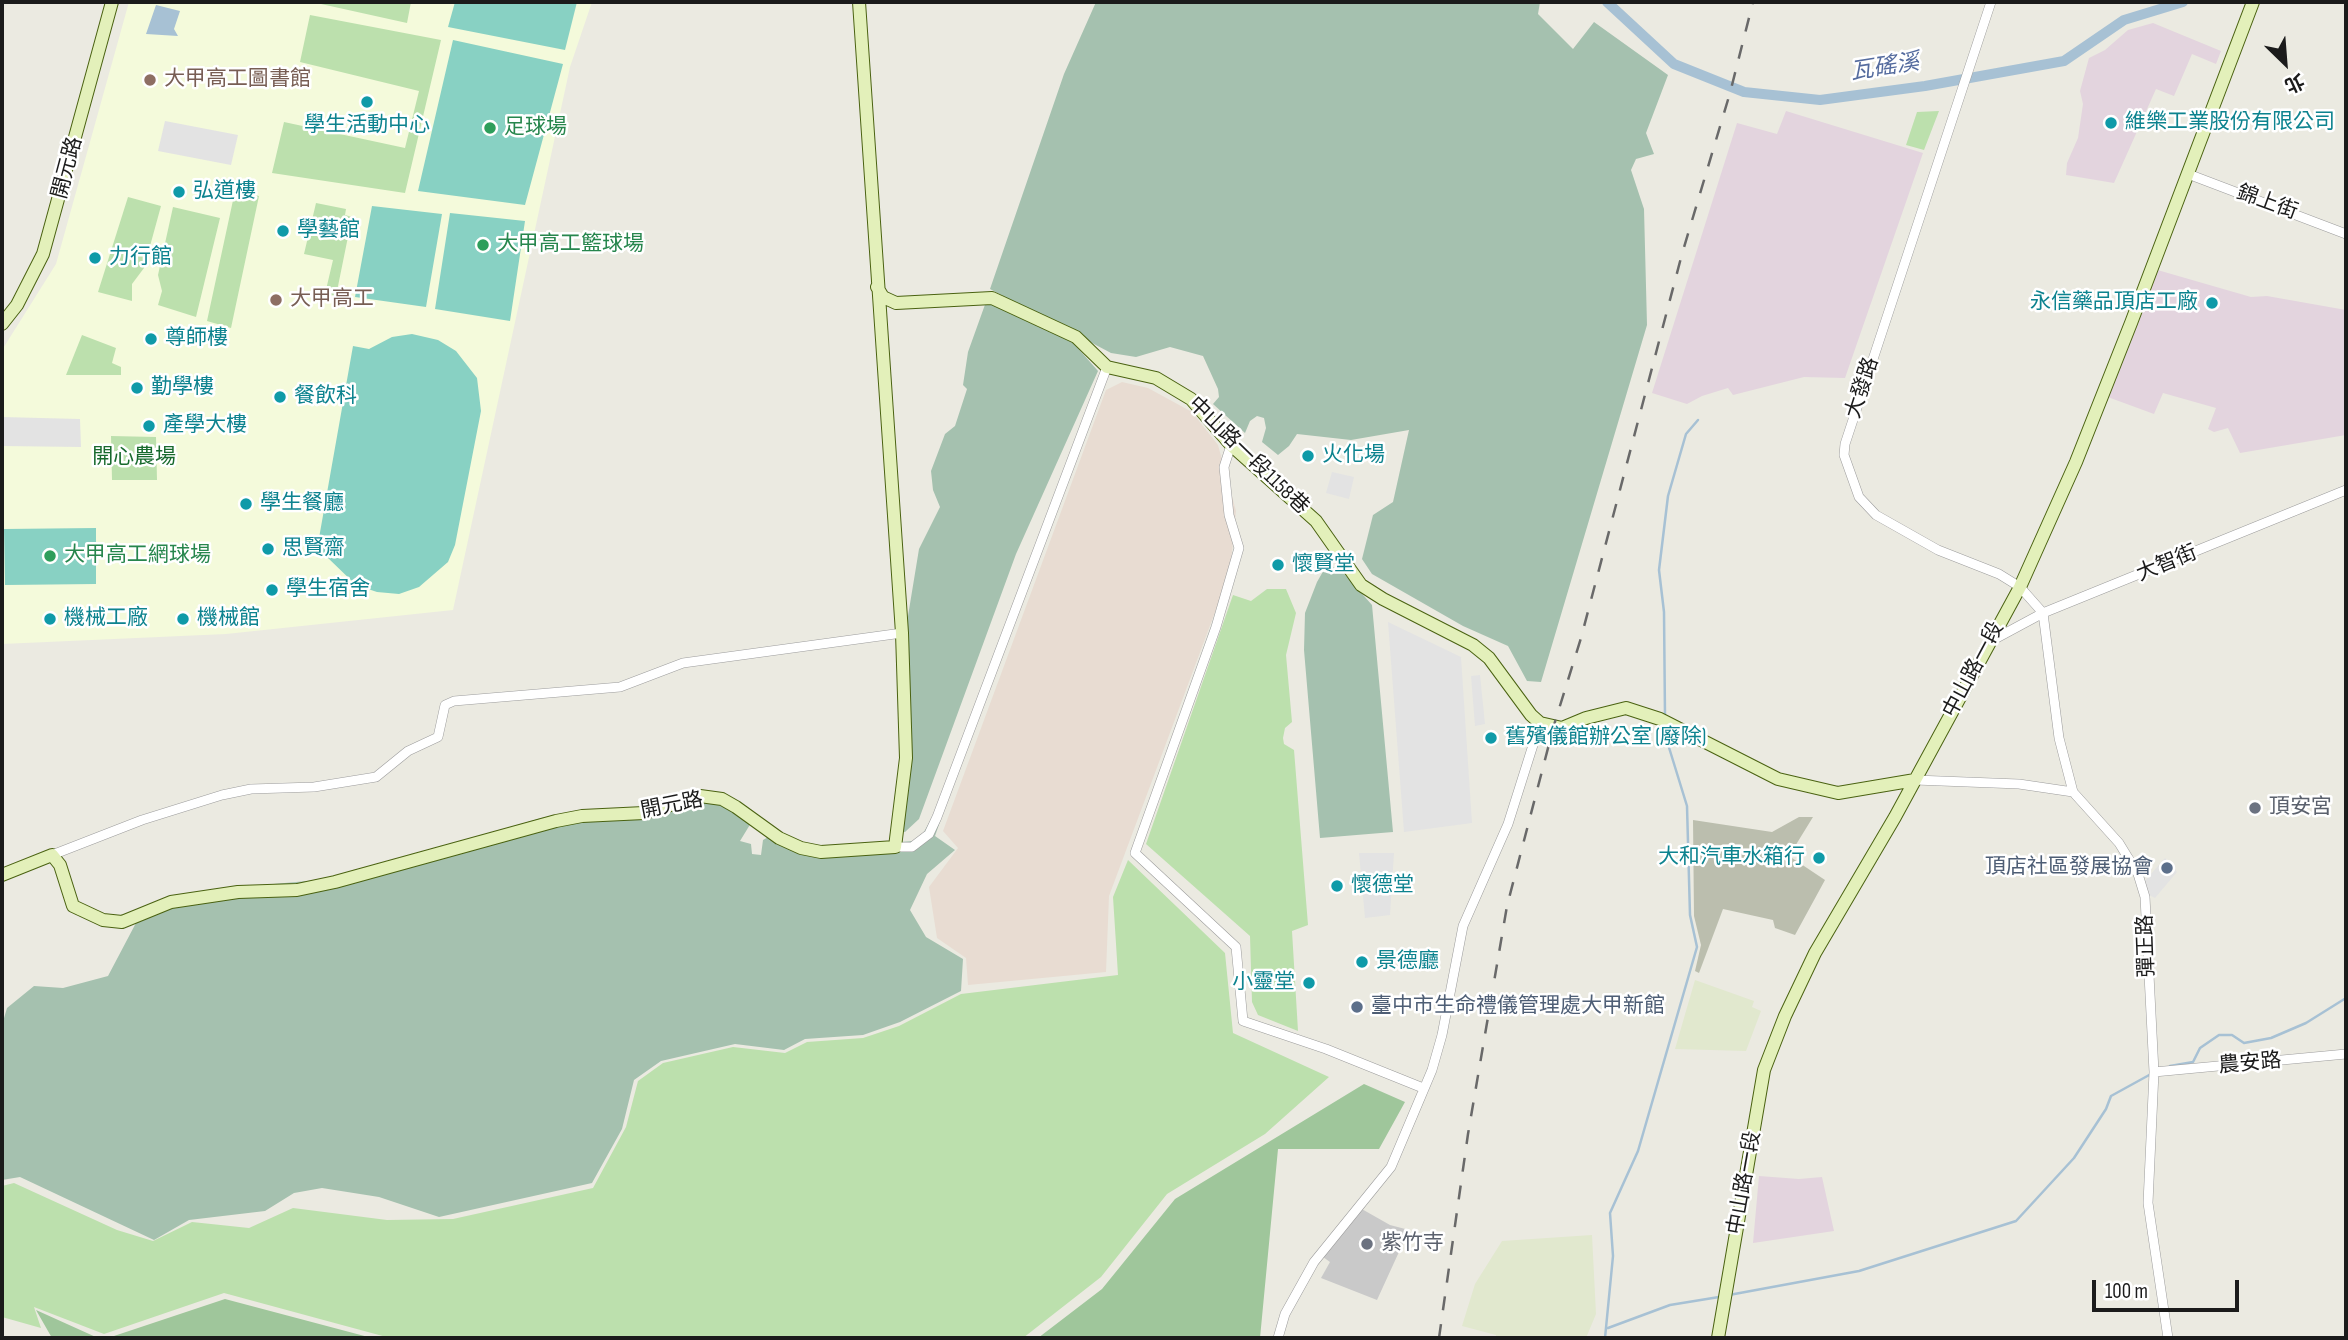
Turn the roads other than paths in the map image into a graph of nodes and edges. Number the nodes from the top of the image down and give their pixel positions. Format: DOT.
graph roads {
  1 [pos="112,2"];
  2 [pos="859,2"];
  3 [pos="1991,2"];
  4 [pos="2253,2"];
  5 [pos="2188,174"];
  6 [pos="2346,234"];
  7 [pos="876,284"];
  8 [pos="2,324"];
  9 [pos="1107,367"];
  10 [pos="1231,445"];
  11 [pos="2346,489"];
  12 [pos="2020,587"];
  13 [pos="2043,613"];
  14 [pos="902,633"];
  15 [pos="1989,642"];
  16 [pos="1540,723"];
  17 [pos="1915,780"];
  18 [pos="2073,792"];
  19 [pos="895,847"];
  20 [pos="52,855"];
  21 [pos="2,876"];
  22 [pos="2346,1054"];
  23 [pos="2154,1072"];
  24 [pos="1423,1088"];
  25 [pos="1278,1338"];
  26 [pos="1718,1338"];
  27 [pos="2168,1338"];
  1 -- 8 [label="street, 開元路"];
  2 -- 7 [label="street"];
  3 -- 12 [label="street, 大發路"];
  4 -- 5 [label="street, 中山路一段"];
  5 -- 6 [label="street, 錦上街"];
  5 -- 12 [label="street, 中山路一段"];
  7 -- 9 [label="street"];
  7 -- 14 [label="street"];
  9 -- 10 [label="street, 中山路一段1158巷"];
  9 -- 19 [label="street"];
  10 -- 16 [label="street, 中山路一段1158巷"];
  10 -- 24 [label="street"];
  11 -- 13 [label="street, 大智街"];
  12 -- 13 [label="street"];
  12 -- 15 [label="street, 中山路一段"];
  13 -- 15 [label="street, 大智街"];
  13 -- 18 [label="street, 彈正路"];
  14 -- 19 [label="street"];
  14 -- 20 [label="street"];
  15 -- 17 [label="street, 中山路一段"];
  16 -- 17 [label="street"];
  16 -- 24 [label="street"];
  17 -- 18 [label="street"];
  17 -- 26 [label="street, 中山路一段"];
  18 -- 23 [label="street, 彈正路"];
  19 -- 20 [label="street, 開元路"];
  20 -- 21 [label="street"];
  22 -- 23 [label="street, 農安路"];
  23 -- 27 [label="street, 彈正路"];
  24 -- 25 [label="street"];
}
